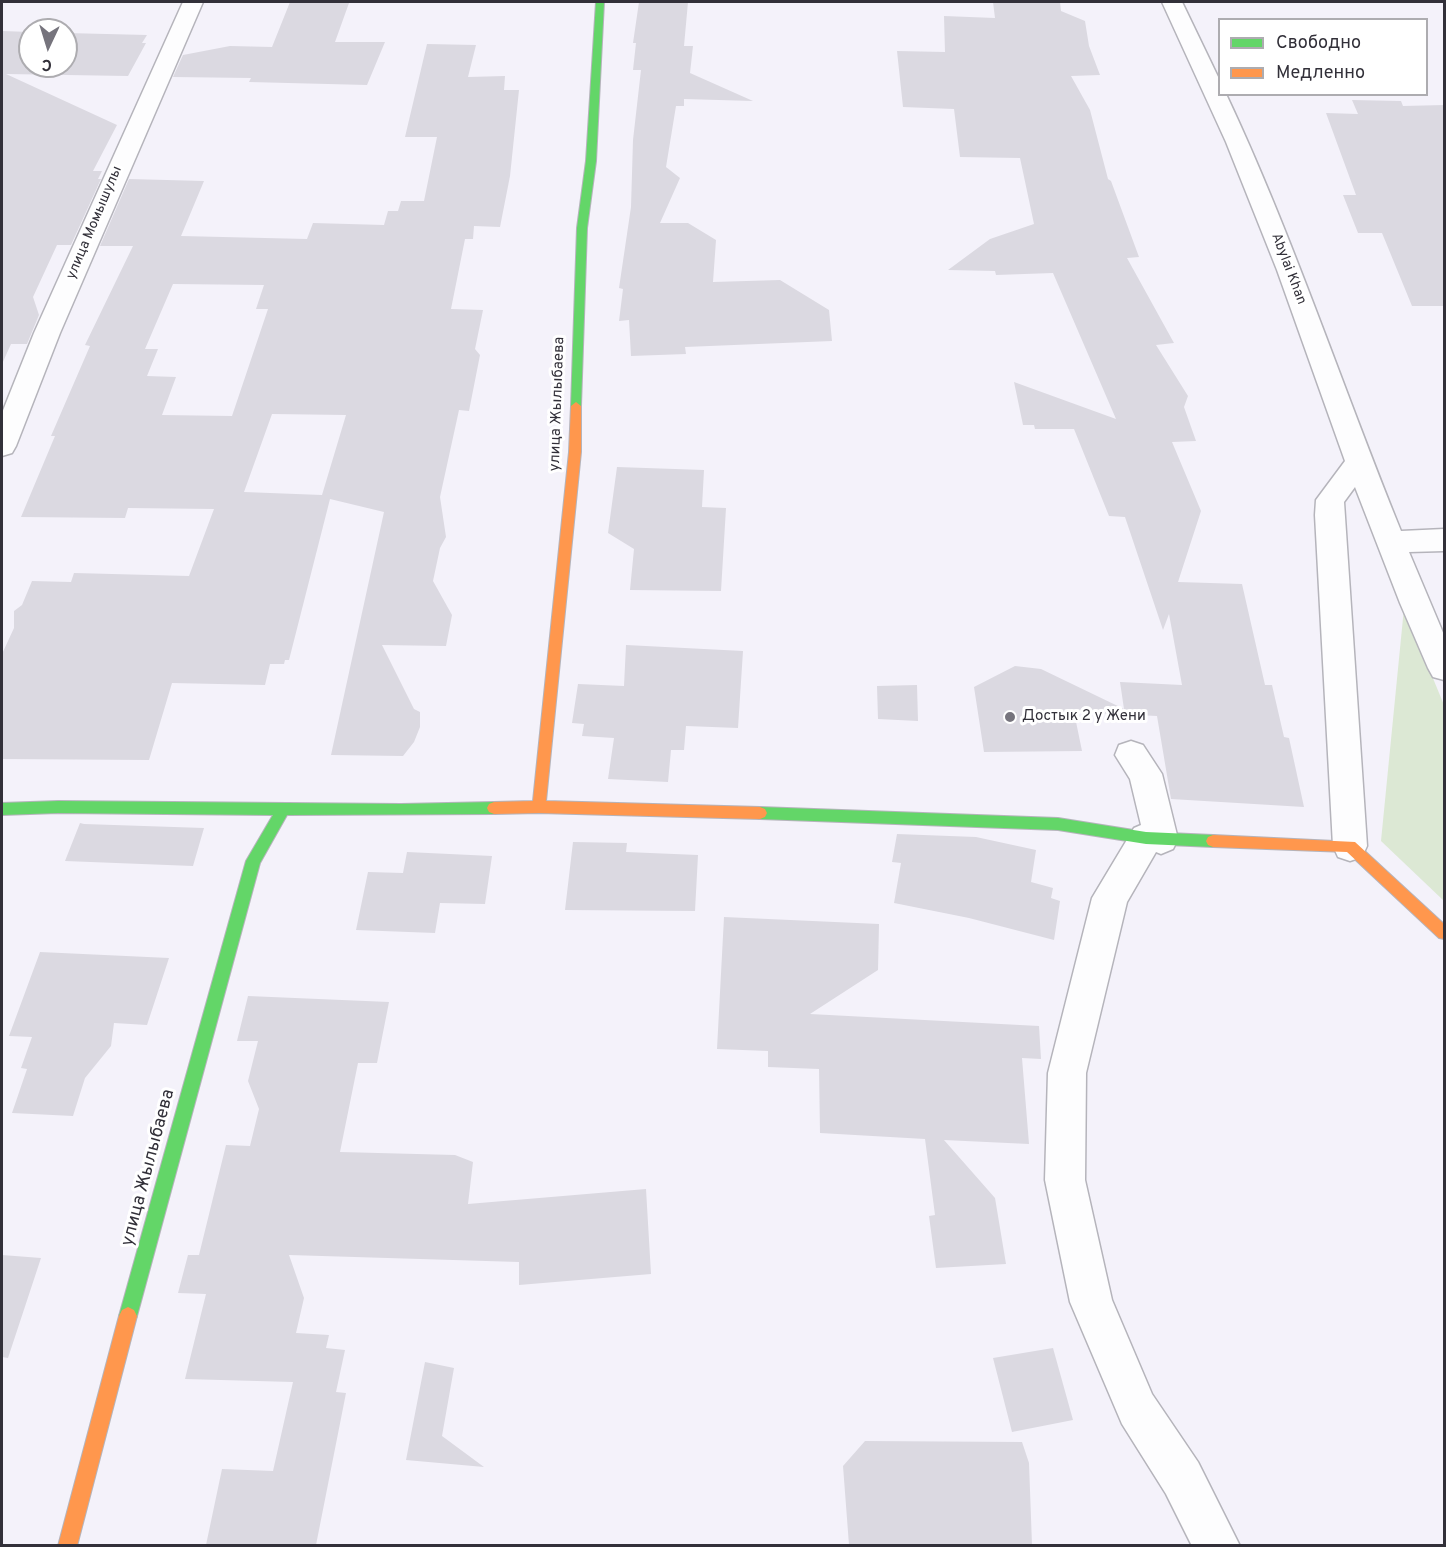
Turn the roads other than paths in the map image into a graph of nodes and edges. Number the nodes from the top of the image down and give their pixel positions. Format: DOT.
graph roads {
  1 [pos="193,2"];
  2 [pos="600,2"];
  3 [pos="1172,2"];
  4 [pos="2,446"];
  5 [pos="1359,462"];
  6 [pos="1444,540"];
  7 [pos="1390,542"];
  8 [pos="1444,668"];
  9 [pos="1131,755"];
  10 [pos="539,807"];
  11 [pos="284,808"];
  12 [pos="2,809"];
  13 [pos="1154,838"];
  14 [pos="1350,846"];
  15 [pos="1444,933"];
  16 [pos="67,1545"];
  17 [pos="1217,1545"];
  1 -- 4 [label="street, улица Момышулы"];
  2 -- 10 [label="street, улица Жылыбаева"];
  3 -- 5 [label="street, Abylai Khan"];
  5 -- 7 [label="street, Abylai Khan"];
  5 -- 14 [label="street"];
  6 -- 7 [label="street"];
  7 -- 8 [label="street, Abylai Khan"];
  9 -- 13 [label="street"];
  10 -- 11 [label="street"];
  10 -- 13 [label="street"];
  11 -- 12 [label="street"];
  11 -- 16 [label="street, улица Жылыбаева"];
  13 -- 14 [label="street"];
  13 -- 17 [label="street"];
  14 -- 15 [label="street"];
}
